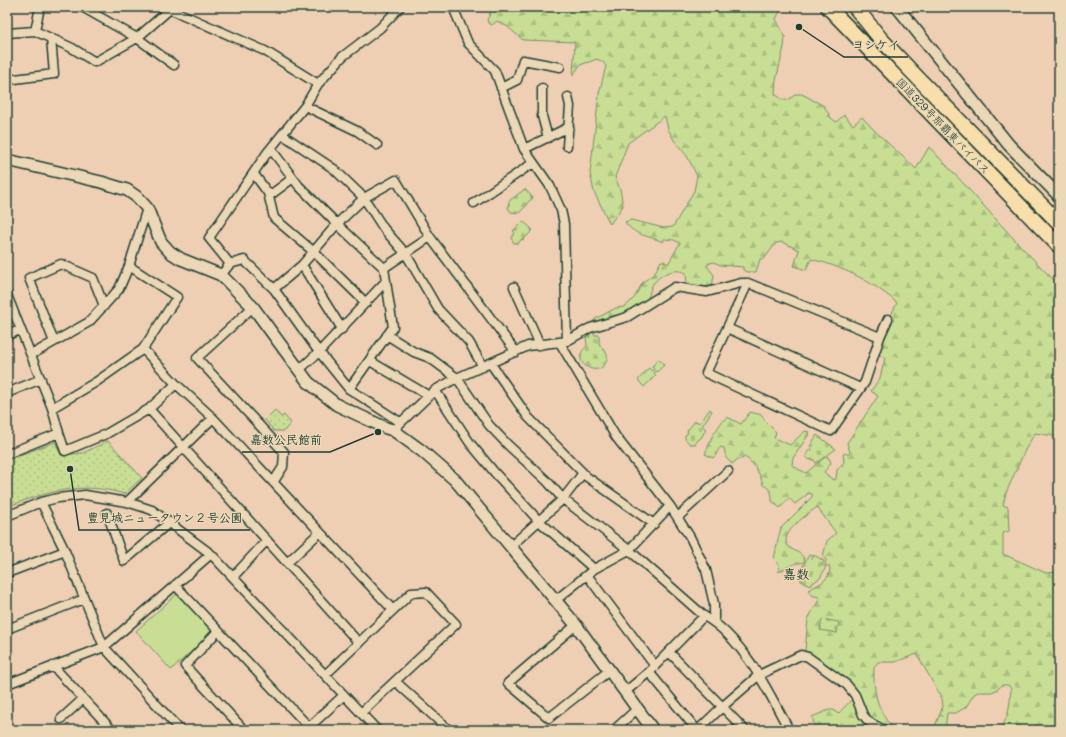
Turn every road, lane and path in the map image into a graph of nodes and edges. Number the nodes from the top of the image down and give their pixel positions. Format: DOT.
graph roads {
  1 [pos="40,7"];
  2 [pos="82,7"];
  3 [pos="400,7"];
  4 [pos="453,7"];
  5 [pos="828,7"];
  6 [pos="855,7"];
  7 [pos="897,7"];
  8 [pos="169,8"];
  9 [pos="35,31"];
  10 [pos="7,33"];
  11 [pos="51,38"];
  12 [pos="137,38"];
  13 [pos="174,65"];
  14 [pos="560,67"];
  15 [pos="7,80"];
  16 [pos="318,84"];
  17 [pos="501,88"];
  18 [pos="542,88"];
  19 [pos="568,97"];
  20 [pos="305,106"];
  21 [pos="569,128"];
  22 [pos="283,135"];
  23 [pos="548,138"];
  24 [pos="377,145"];
  25 [pos="567,146"];
  26 [pos="271,149"];
  27 [pos="524,149"];
  28 [pos="7,160"];
  29 [pos="533,163"];
  30 [pos="254,174"];
  31 [pos="293,178"];
  32 [pos="269,196"];
  33 [pos="1059,196"];
  34 [pos="364,198"];
  35 [pos="474,203"];
  36 [pos="147,208"];
  37 [pos="1059,223"];
  38 [pos="337,224"];
  39 [pos="430,237"];
  40 [pos="1059,246"];
  41 [pos="314,252"];
  42 [pos="406,254"];
  43 [pos="230,264"];
  44 [pos="129,266"];
  45 [pos="302,266"];
  46 [pos="384,268"];
  47 [pos="221,275"];
  48 [pos="386,281"];
  49 [pos="748,283"];
  50 [pos="514,287"];
  51 [pos="274,289"];
  52 [pos="7,295"];
  53 [pos="366,302"];
  54 [pos="104,306"];
  55 [pos="253,307"];
  56 [pos="888,319"];
  57 [pos="727,328"];
  58 [pos="342,329"];
  59 [pos="20,330"];
  60 [pos="7,335"];
  61 [pos="387,335"];
  62 [pos="880,337"];
  63 [pos="54,342"];
  64 [pos="564,342"];
  65 [pos="540,345"];
  66 [pos="144,349"];
  67 [pos="319,352"];
  68 [pos="516,352"];
  69 [pos="31,355"];
  70 [pos="370,360"];
  71 [pos="487,365"];
  72 [pos="299,370"];
  73 [pos="457,378"];
  74 [pos="41,379"];
  75 [pos="176,384"];
  76 [pos="860,388"];
  77 [pos="349,389"];
  78 [pos="435,390"];
  79 [pos="7,393"];
  80 [pos="429,396"];
  81 [pos="52,408"];
  82 [pos="149,409"];
  83 [pos="213,418"];
  84 [pos="397,426"];
  85 [pos="58,433"];
  86 [pos="184,447"];
  87 [pos="7,454"];
  88 [pos="728,471"];
  89 [pos="583,473"];
  90 [pos="274,481"];
  91 [pos="563,499"];
  92 [pos="41,502"];
  93 [pos="127,502"];
  94 [pos="670,506"];
  95 [pos="107,513"];
  96 [pos="7,516"];
  97 [pos="678,517"];
  98 [pos="539,521"];
  99 [pos="170,522"];
  100 [pos="654,524"];
  101 [pos="320,532"];
  102 [pos="267,540"];
  103 [pos="511,546"];
  104 [pos="629,550"];
  105 [pos="65,551"];
  106 [pos="212,554"];
  107 [pos="287,563"];
  108 [pos="594,569"];
  109 [pos="7,573"];
  110 [pos="587,575"];
  111 [pos="233,577"];
  112 [pos="175,585"];
  113 [pos="84,599"];
  114 [pos="556,600"];
  115 [pos="393,610"];
  116 [pos="704,616"];
  117 [pos="714,622"];
  118 [pos="576,625"];
  119 [pos="7,629"];
  120 [pos="218,631"];
  121 [pos="359,642"];
  122 [pos="104,647"];
  123 [pos="669,652"];
  124 [pos="52,666"];
  125 [pos="655,666"];
  126 [pos="610,670"];
  127 [pos="649,672"];
  128 [pos="325,674"];
  129 [pos="760,675"];
  130 [pos="395,681"];
  131 [pos="7,684"];
  132 [pos="625,692"];
  133 [pos="344,695"];
  134 [pos="83,699"];
  135 [pos="722,707"];
  136 [pos="637,709"];
  137 [pos="361,713"];
  138 [pos="61,719"];
  139 [pos="308,729"];
  140 [pos="701,729"];
  141 [pos="112,730"];
  142 [pos="180,730"];
  143 [pos="244,730"];
  144 [pos="377,730"];
  145 [pos="449,730"];
  146 [pos="614,730"];
  147 [pos="653,730"];
  148 [pos="745,730"];
  149 [pos="789,730"];
  150 [pos="884,730"];
  1 -- 9 [label="street"];
  2 -- 12 [label="street"];
  3 -- 16 [label="street"];
  4 -- 17 [label="street"];
  5 -- 40 [label="highway, 国道329号那覇東バイパス"];
  6 -- 37 [label="highway, 国道329号那覇東バイパス"];
  7 -- 33 [label="street"];
  8 -- 12 [label="street"];
  8 -- 16 [label="street"];
  9 -- 10 [label="street"];
  9 -- 11 [label="street"];
  11 -- 12 [label="street"];
  11 -- 15 [label="street"];
  12 -- 13 [label="street"];
  14 -- 17 [label="street"];
  16 -- 20 [label="street"];
  17 -- 27 [label="street"];
  18 -- 23 [label="street"];
  19 -- 21 [label="street"];
  20 -- 22 [label="street"];
  20 -- 24 [label="street"];
  21 -- 23 [label="street"];
  21 -- 25 [label="street"];
  22 -- 26 [label="street"];
  22 -- 34 [label="street"];
  23 -- 27 [label="street"];
  26 -- 30 [label="street"];
  26 -- 31 [label="street"];
  27 -- 29 [label="street"];
  28 -- 36 [label="street"];
  29 -- 35 [label="street"];
  29 -- 64 [label="street"];
  30 -- 32 [label="street"];
  30 -- 43 [label="street"];
  31 -- 32 [label="street"];
  31 -- 38 [label="street"];
  32 -- 41 [label="street"];
  34 -- 38 [label="street"];
  34 -- 39 [label="street"];
  34 -- 42 [label="street"];
  36 -- 44 [label="street"];
  36 -- 47 [label="street"];
  38 -- 41 [label="street"];
  38 -- 46 [label="street"];
  39 -- 42 [label="street"];
  39 -- 68 [label="street"];
  41 -- 45 [label="street"];
  41 -- 53 [label="street"];
  42 -- 46 [label="street"];
  42 -- 71 [label="street"];
  43 -- 47 [label="street"];
  43 -- 51 [label="street"];
  44 -- 54 [label="street"];
  44 -- 66 [label="street"];
  45 -- 51 [label="street"];
  45 -- 58 [label="street"];
  46 -- 48 [label="street"];
  47 -- 55 [label="street"];
  48 -- 53 [label="street"];
  48 -- 61 [label="street"];
  49 -- 57 [label="street"];
  49 -- 62 [label="street"];
  49 -- 64 [label="street"];
  50 -- 65 [label="street"];
  51 -- 67 [label="street"];
  52 -- 59 [label="street"];
  53 -- 58 [label="street"];
  54 -- 63 [label="street"];
  54 -- 63 [label="street"];
  55 -- 72 [label="street"];
  55 -- 90 [label="street"];
  56 -- 62 [label="street"];
  57 -- 76 [label="street"];
  57 -- 76 [label="street"];
  58 -- 67 [label="street"];
  59 -- 60 [label="street"];
  59 -- 69 [label="street"];
  61 -- 70 [label="street"];
  61 -- 73 [label="street"];
  62 -- 76 [label="street"];
  63 -- 69 [label="street"];
  64 -- 65 [label="street"];
  64 -- 94 [label="street"];
  65 -- 68 [label="street"];
  66 -- 75 [label="street"];
  66 -- 81 [label="street"];
  67 -- 72 [label="street"];
  67 -- 77 [label="street"];
  68 -- 71 [label="street"];
  69 -- 74 [label="street"];
  70 -- 77 [label="street"];
  70 -- 80 [label="street"];
  71 -- 73 [label="street"];
  71 -- 89 [label="street"];
  72 -- 84 [label="street"];
  73 -- 78 [label="street"];
  73 -- 91 [label="street"];
  74 -- 79 [label="street"];
  74 -- 81 [label="street"];
  75 -- 82 [label="street"];
  75 -- 83 [label="street"];
  77 -- 84 [label="street"];
  78 -- 80 [label="street"];
  78 -- 98 [label="street"];
  80 -- 84 [label="street"];
  81 -- 85 [label="street"];
  82 -- 85 [label="street"];
  82 -- 86 [label="street"];
  83 -- 86 [label="street"];
  83 -- 90 [label="street"];
  84 -- 103 [label="street"];
  85 -- 87 [label="street"];
  86 -- 93 [label="street"];
  86 -- 102 [label="street"];
  88 -- 97 [label="street"];
  89 -- 91 [label="street"];
  89 -- 100 [label="street"];
  90 -- 101 [label="street"];
  91 -- 98 [label="street"];
  91 -- 104 [label="street"];
  92 -- 93 [label="street"];
  92 -- 96 [label="street"];
  92 -- 105 [label="street"];
  93 -- 99 [label="street"];
  94 -- 97 [label="street"];
  94 -- 100 [label="street"];
  95 -- 99 [label="street"];
  97 -- 117 [label="street"];
  98 -- 103 [label="street"];
  98 -- 108 [label="street"];
  99 -- 106 [label="street"];
  100 -- 104 [label="street"];
  101 -- 107 [label="street"];
  101 -- 115 [label="street"];
  102 -- 107 [label="street"];
  102 -- 111 [label="street"];
  103 -- 114 [label="street"];
  104 -- 108 [label="street"];
  104 -- 116 [label="street"];
  105 -- 109 [label="street"];
  105 -- 113 [label="street"];
  106 -- 111 [label="street"];
  106 -- 112 [label="street"];
  107 -- 121 [label="street"];
  108 -- 110 [label="street"];
  110 -- 114 [label="street"];
  110 -- 125 [label="street"];
  111 -- 128 [label="street"];
  112 -- 120 [label="street"];
  112 -- 122 [label="street"];
  113 -- 119 [label="street"];
  113 -- 122 [label="street"];
  114 -- 118 [label="street"];
  115 -- 121 [label="street"];
  115 -- 130 [label="street"];
  116 -- 117 [label="street"];
  116 -- 123 [label="street"];
  117 -- 129 [label="street"];
  118 -- 126 [label="street"];
  118 -- 126 [label="street"];
  120 -- 139 [label="street"];
  120 -- 143 [label="street"];
  121 -- 128 [label="street"];
  122 -- 124 [label="street"];
  122 -- 142 [label="street"];
  123 -- 125 [label="street"];
  123 -- 135 [label="street"];
  124 -- 131 [label="street"];
  124 -- 134 [label="street"];
  125 -- 127 [label="street"];
  126 -- 132 [label="street"];
  127 -- 132 [label="street"];
  127 -- 140 [label="street"];
  128 -- 133 [label="street"];
  129 -- 135 [label="street"];
  129 -- 149 [label="street"];
  129 -- 150 [label="street"];
  130 -- 137 [label="street"];
  130 -- 145 [label="street"];
  132 -- 136 [label="street"];
  133 -- 137 [label="street"];
  133 -- 139 [label="street"];
  134 -- 138 [label="street"];
  134 -- 141 [label="street"];
  135 -- 140 [label="street"];
  135 -- 148 [label="street"];
  136 -- 146 [label="street"];
  136 -- 147 [label="street"];
  137 -- 144 [label="street"];
}
